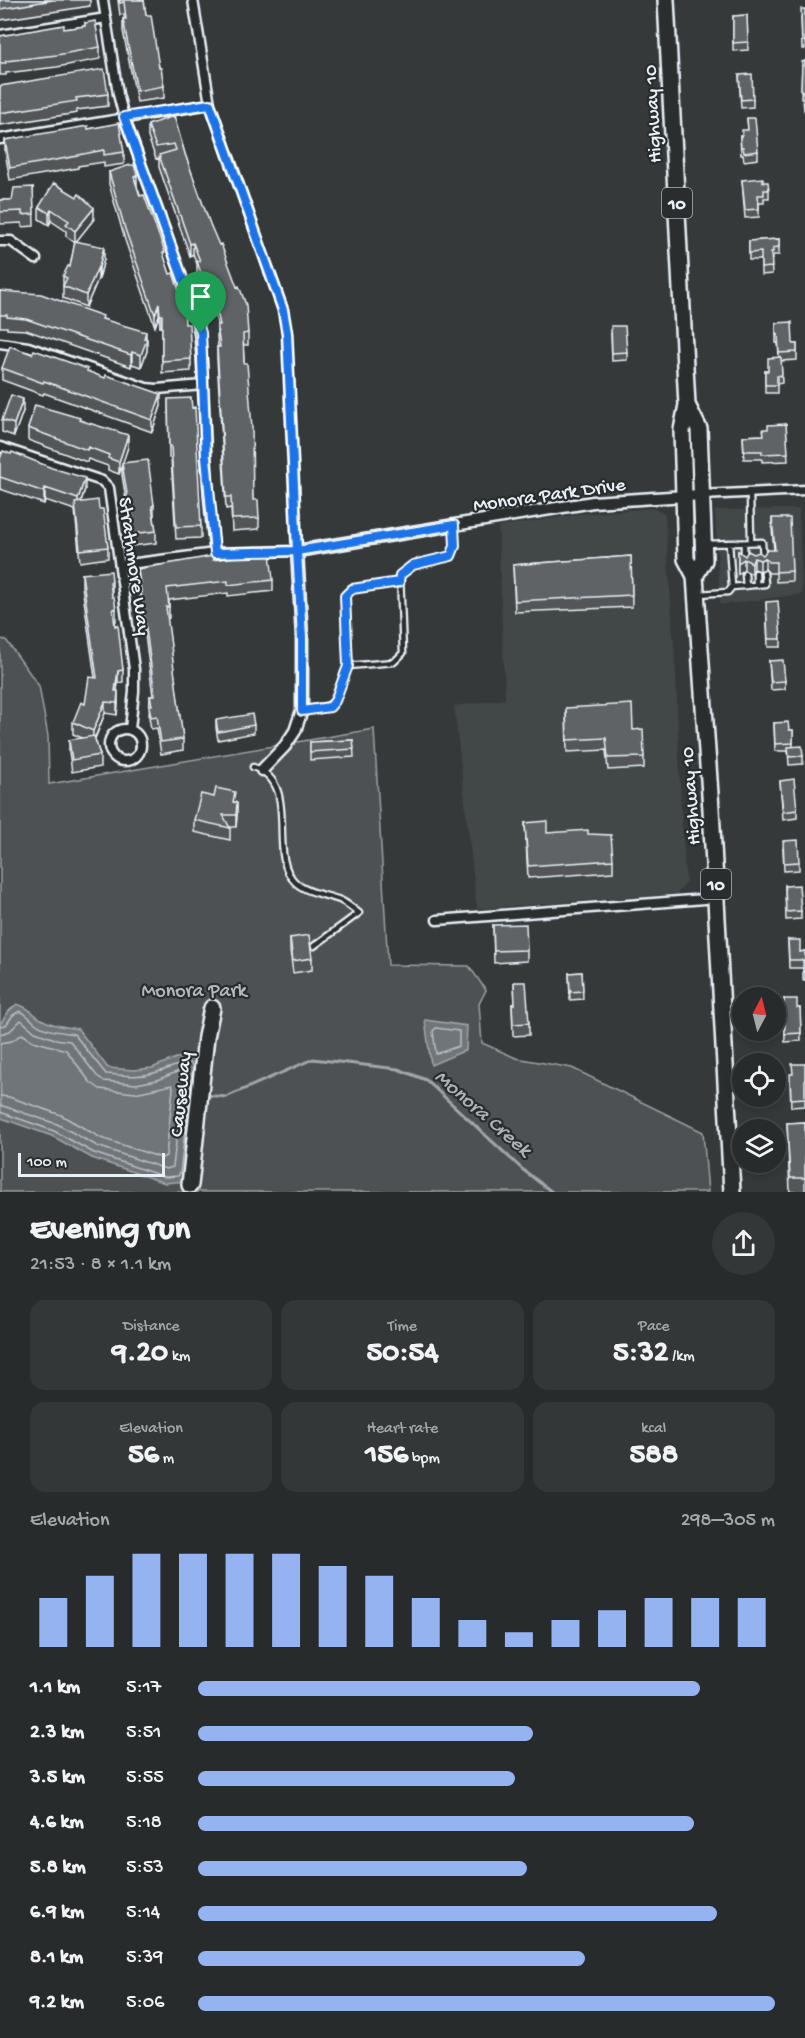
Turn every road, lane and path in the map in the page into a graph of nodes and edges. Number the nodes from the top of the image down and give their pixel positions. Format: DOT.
graph roads {
  1 [pos="103,0"];
  2 [pos="193,0"];
  3 [pos="666,0"];
  4 [pos="106,18"];
  5 [pos="0,35"];
  6 [pos="210,104"];
  7 [pos="124,117"];
  8 [pos="0,139"];
  9 [pos="0,241"];
  10 [pos="36,259"];
  11 [pos="0,343"];
  12 [pos="203,385"];
  13 [pos="687,405"];
  14 [pos="0,447"];
  15 [pos="805,490"];
  16 [pos="750,493"];
  17 [pos="701,495"];
  18 [pos="684,496"];
  19 [pos="454,525"];
  20 [pos="752,542"];
  21 [pos="729,543"];
  22 [pos="744,543"];
  23 [pos="703,544"];
  24 [pos="297,551"];
  25 [pos="755,552"];
  26 [pos="215,553"];
  27 [pos="763,561"];
  28 [pos="744,562"];
  29 [pos="121,566"];
  30 [pos="756,573"];
  31 [pos="764,573"];
  32 [pos="745,574"];
  33 [pos="695,576"];
  34 [pos="399,582"];
  35 [pos="756,585"];
  36 [pos="746,586"];
  37 [pos="732,587"];
  38 [pos="696,594"];
  39 [pos="348,666"];
  40 [pos="302,711"];
  41 [pos="130,729"];
  42 [pos="258,769"];
  43 [pos="717,898"];
  44 [pos="437,920"];
  45 [pos="314,946"];
  46 [pos="212,1008"];
  47 [pos="190,1185"];
  48 [pos="732,1192"];
  1 -- 4 [label="street"];
  2 -- 6 [label="street"];
  3 -- 13 [label="highway, Highway 10 / 10"];
  4 -- 5 [label="street"];
  4 -- 7 [label="street"];
  6 -- 7 [label="street"];
  6 -- 24 [label="street"];
  7 -- 8 [label="street"];
  7 -- 12 [label="street"];
  9 -- 10 [label="street"];
  11 -- 12 [label="street"];
  12 -- 26 [label="street"];
  13 -- 17 [label="highway, Highway 10 / 10"];
  13 -- 18 [label="highway, Highway 10 / 10"];
  14 -- 29 [label="street, Strathmore Way"];
  15 -- 16 [label="street"];
  16 -- 17 [label="street"];
  16 -- 20 [label="lane"];
  17 -- 18 [label="street, Monora Park Drive"];
  17 -- 23 [label="highway, Highway 10 / 10"];
  18 -- 19 [label="street, Monora Park Drive"];
  18 -- 33 [label="highway, Highway 10 / 10"];
  19 -- 24 [label="street, Monora Park Drive"];
  19 -- 34 [label="lane"];
  20 -- 22 [label="lane"];
  20 -- 25 [label="lane"];
  20 -- 27 [label="lane"];
  21 -- 22 [label="lane"];
  21 -- 23 [label="lane"];
  21 -- 37 [label="lane"];
  22 -- 28 [label="lane"];
  23 -- 33 [label="highway, Highway 10 / 10"];
  24 -- 26 [label="street"];
  24 -- 40 [label="street"];
  26 -- 29 [label="street"];
  29 -- 41 [label="street, Strathmore Way"];
  30 -- 35 [label="lane"];
  31 -- 35 [label="lane"];
  32 -- 36 [label="lane"];
  33 -- 38 [label="highway, Highway 10 / 10"];
  34 -- 39 [label="lane"];
  34 -- 39 [label="lane"];
  35 -- 36 [label="lane"];
  36 -- 37 [label="lane"];
  37 -- 38 [label="lane"];
  38 -- 43 [label="highway, Highway 10 / 10"];
  39 -- 40 [label="lane"];
  40 -- 42 [label="street"];
  42 -- 45 [label="lane"];
  43 -- 44 [label="street"];
  43 -- 48 [label="highway, Highway 10 / 10"];
  46 -- 47 [label="highway, Causeway"];
}
